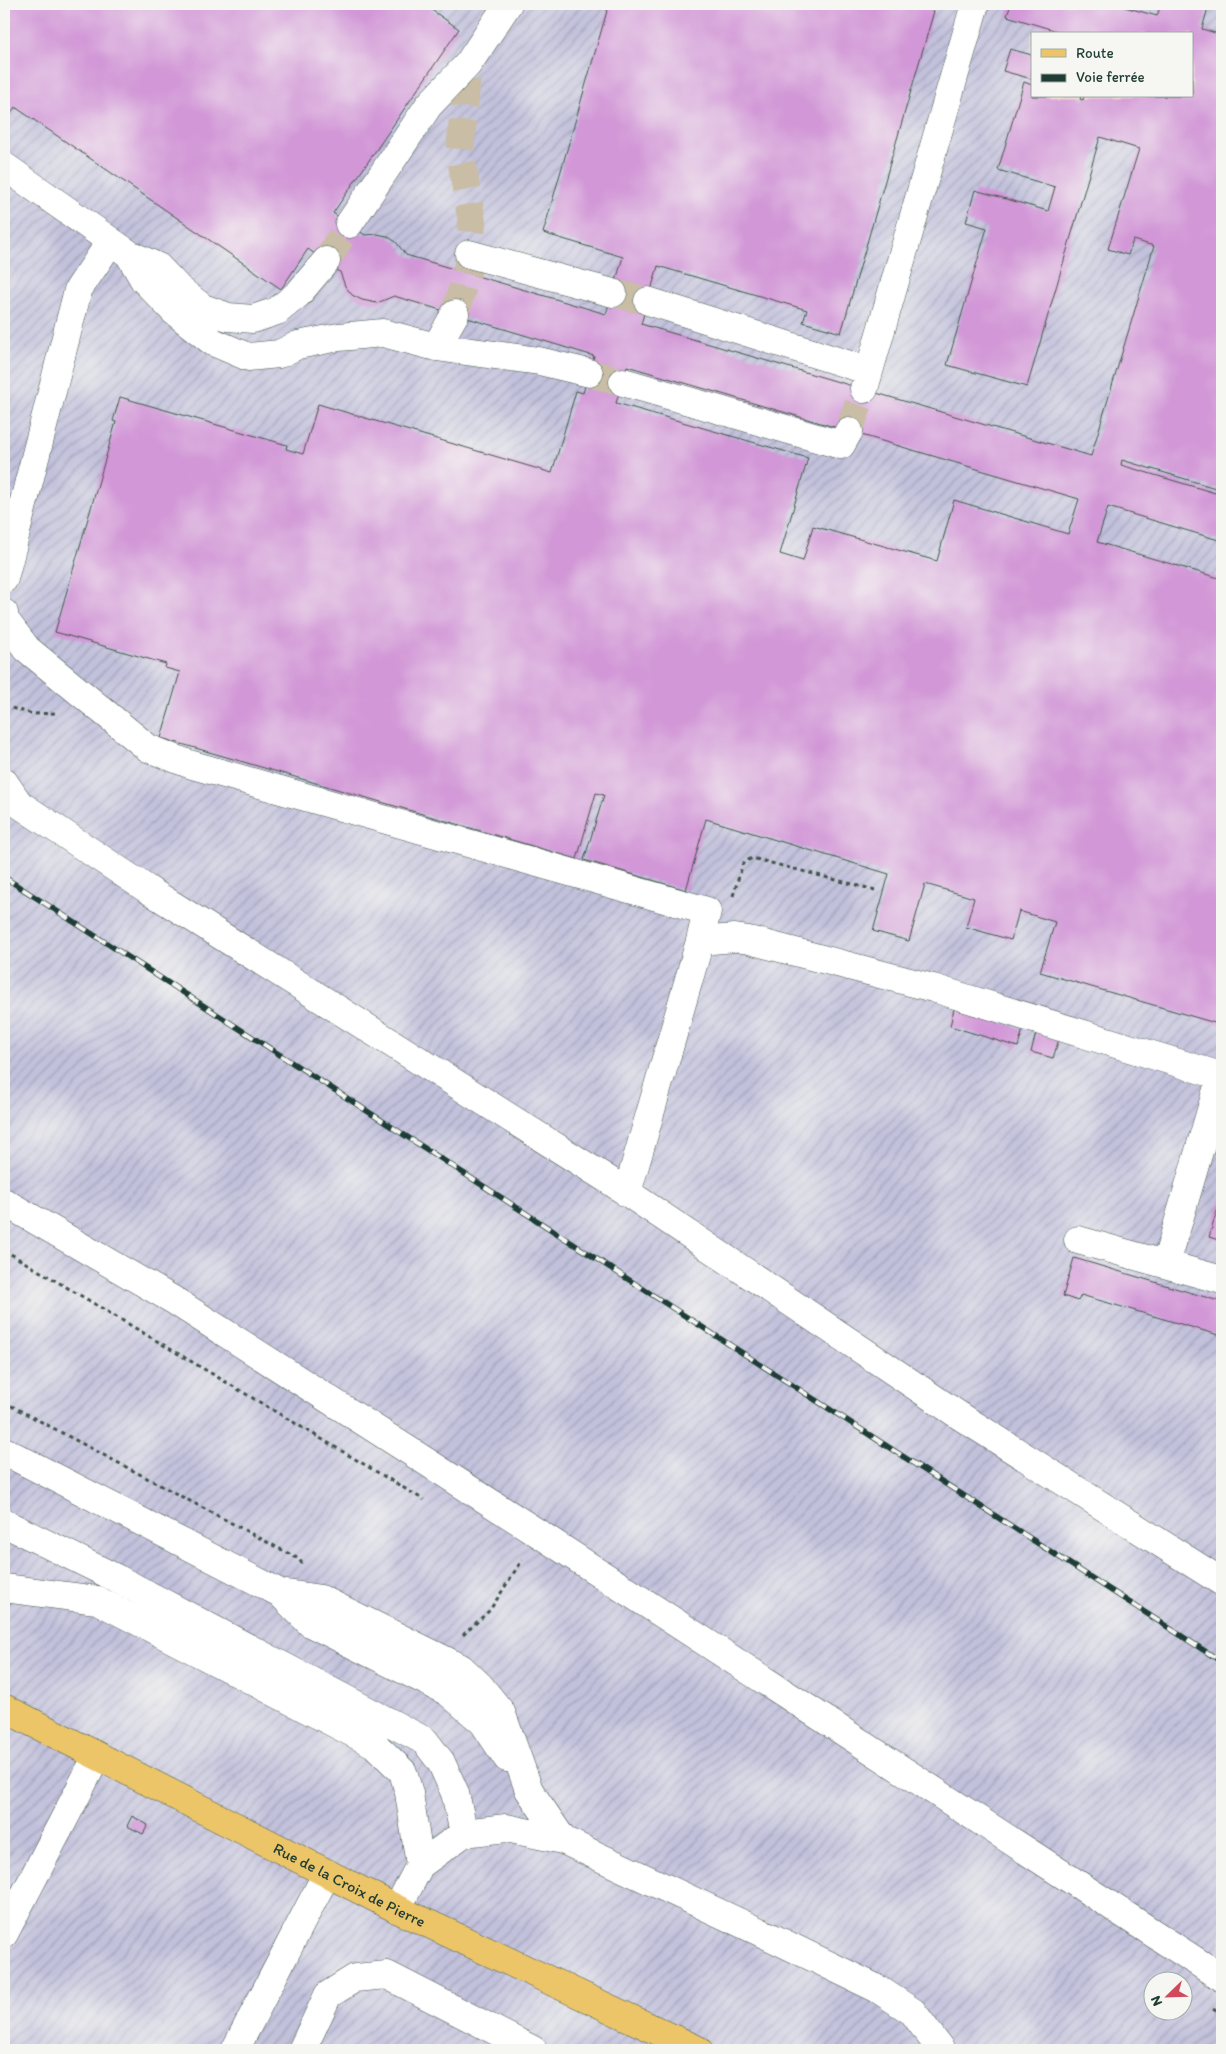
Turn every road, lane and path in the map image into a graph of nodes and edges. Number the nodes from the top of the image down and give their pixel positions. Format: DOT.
graph roads {
  1 [pos="508,4"];
  2 [pos="926,4"];
  3 [pos="946,4"];
  4 [pos="975,4"];
  5 [pos="4,166"];
  6 [pos="349,224"];
  7 [pos="120,248"];
  8 [pos="469,254"];
  9 [pos="326,261"];
  10 [pos="613,292"];
  11 [pos="648,301"];
  12 [pos="455,314"];
  13 [pos="436,347"];
  14 [pos="589,373"];
  15 [pos="622,382"];
  16 [pos="849,431"];
  17 [pos="4,579"];
  18 [pos="4,613"];
  19 [pos="4,782"];
  20 [pos="875,890"];
  21 [pos="732,900"];
  22 [pos="700,941"];
  23 [pos="628,1193"];
  24 [pos="4,1202"];
  25 [pos="1078,1240"];
  26 [pos="4,1250"];
  27 [pos="1166,1264"];
  28 [pos="1222,1280"];
  29 [pos="4,1402"];
  30 [pos="4,1450"];
  31 [pos="429,1503"];
  32 [pos="4,1523"];
  33 [pos="523,1558"];
  34 [pos="1222,1582"];
  35 [pos="4,1588"];
  36 [pos="280,1593"];
  37 [pos="321,1599"];
  38 [pos="458,1641"];
  39 [pos="4,1708"];
  40 [pos="97,1756"];
  41 [pos="529,1790"];
  42 [pos="464,1833"];
  43 [pos="563,1840"];
  44 [pos="420,1865"];
  45 [pos="327,1873"];
  46 [pos="398,1909"];
  47 [pos="4,1934"];
  48 [pos="1222,1978"];
  49 [pos="235,2050"];
  50 [pos="302,2050"];
  51 [pos="533,2050"];
  52 [pos="698,2050"];
  53 [pos="941,2050"];
  1 -- 6 [label="lane"];
  2 -- 3 [label="path"];
  4 -- 11 [label="lane"];
  5 -- 7 [label="lane"];
  7 -- 9 [label="lane"];
  7 -- 13 [label="lane"];
  7 -- 17 [label="lane"];
  8 -- 10 [label="lane"];
  12 -- 13 [label="lane"];
  13 -- 14 [label="lane"];
  15 -- 16 [label="lane"];
  18 -- 22 [label="lane"];
  19 -- 23 [label="lane"];
  20 -- 21 [label="path"];
  22 -- 23 [label="lane"];
  22 -- 27 [label="lane"];
  23 -- 34 [label="lane"];
  24 -- 48 [label="lane"];
  25 -- 27 [label="lane"];
  26 -- 31 [label="path"];
  27 -- 28 [label="lane"];
  29 -- 37 [label="path"];
  30 -- 36 [label="lane"];
  32 -- 42 [label="lane"];
  33 -- 38 [label="path"];
  35 -- 44 [label="lane"];
  36 -- 37 [label="lane"];
  36 -- 41 [label="lane"];
  37 -- 41 [label="lane"];
  39 -- 40 [label="main road, Rue de la Croix de Pierre"];
  40 -- 45 [label="main road, Rue de la Croix de Pierre"];
  40 -- 47 [label="lane"];
  41 -- 43 [label="lane"];
  42 -- 43 [label="lane"];
  42 -- 44 [label="lane"];
  43 -- 53 [label="lane"];
  44 -- 46 [label="lane"];
  45 -- 46 [label="main road, Rue de la Croix de Pierre"];
  45 -- 49 [label="lane"];
  46 -- 52 [label="main road, Rue de la Croix de Pierre"];
  50 -- 51 [label="lane"];
}
